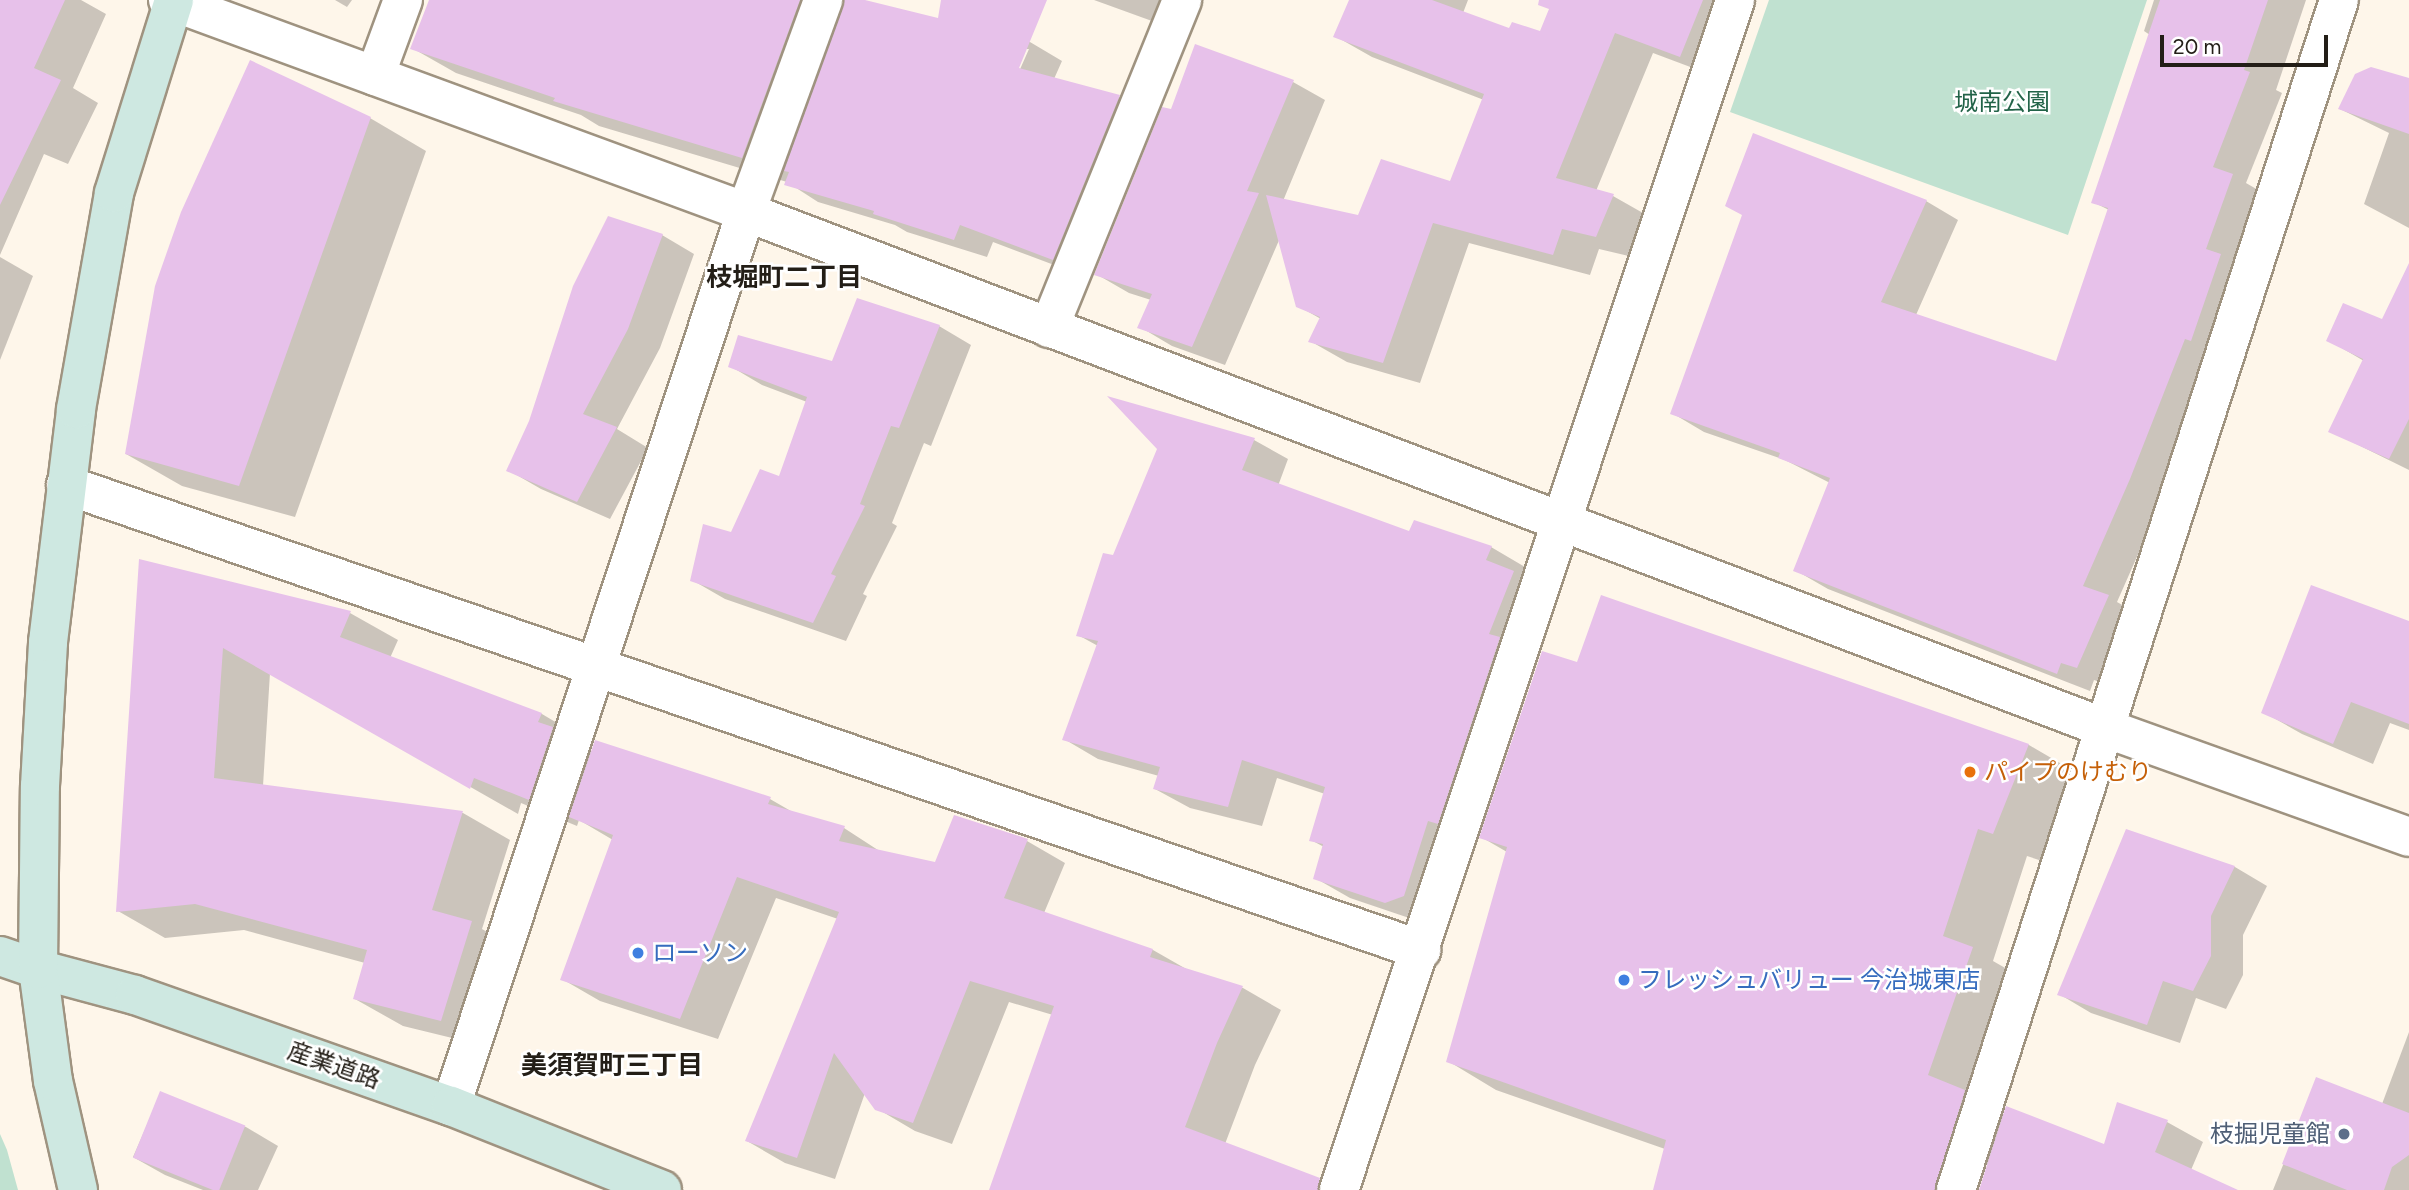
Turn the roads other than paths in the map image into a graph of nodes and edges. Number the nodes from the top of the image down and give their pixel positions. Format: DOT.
graph roads {
  1 [pos="403,0"];
  2 [pos="823,0"];
  3 [pos="1182,0"];
  4 [pos="1735,0"];
  5 [pos="2339,0"];
  6 [pos="172,1"];
  7 [pos="375,76"];
  8 [pos="746,212"];
  9 [pos="1049,328"];
  10 [pos="66,485"];
  11 [pos="1559,522"];
  12 [pos="595,665"];
  13 [pos="2105,728"];
  14 [pos="2409,837"];
  15 [pos="1421,950"];
  16 [pos="0,956"];
  17 [pos="38,970"];
  18 [pos="451,1106"];
  19 [pos="78,1190"];
  20 [pos="662,1190"];
  21 [pos="1339,1190"];
  22 [pos="1956,1190"];
  1 -- 7 [label="street"];
  2 -- 8 [label="street"];
  3 -- 9 [label="street"];
  4 -- 11 [label="street"];
  5 -- 13 [label="street"];
  6 -- 7 [label="street"];
  6 -- 10 [label="street"];
  7 -- 8 [label="street"];
  8 -- 9 [label="street"];
  8 -- 12 [label="street"];
  9 -- 11 [label="street"];
  10 -- 12 [label="street"];
  10 -- 17 [label="street"];
  11 -- 13 [label="street"];
  11 -- 15 [label="street"];
  12 -- 15 [label="street"];
  12 -- 18 [label="street"];
  13 -- 14 [label="street"];
  13 -- 22 [label="street"];
  15 -- 21 [label="street"];
  16 -- 17 [label="street, 産業道路"];
  17 -- 18 [label="street, 産業道路"];
  17 -- 19 [label="street"];
  18 -- 20 [label="street, 産業道路"];
}
